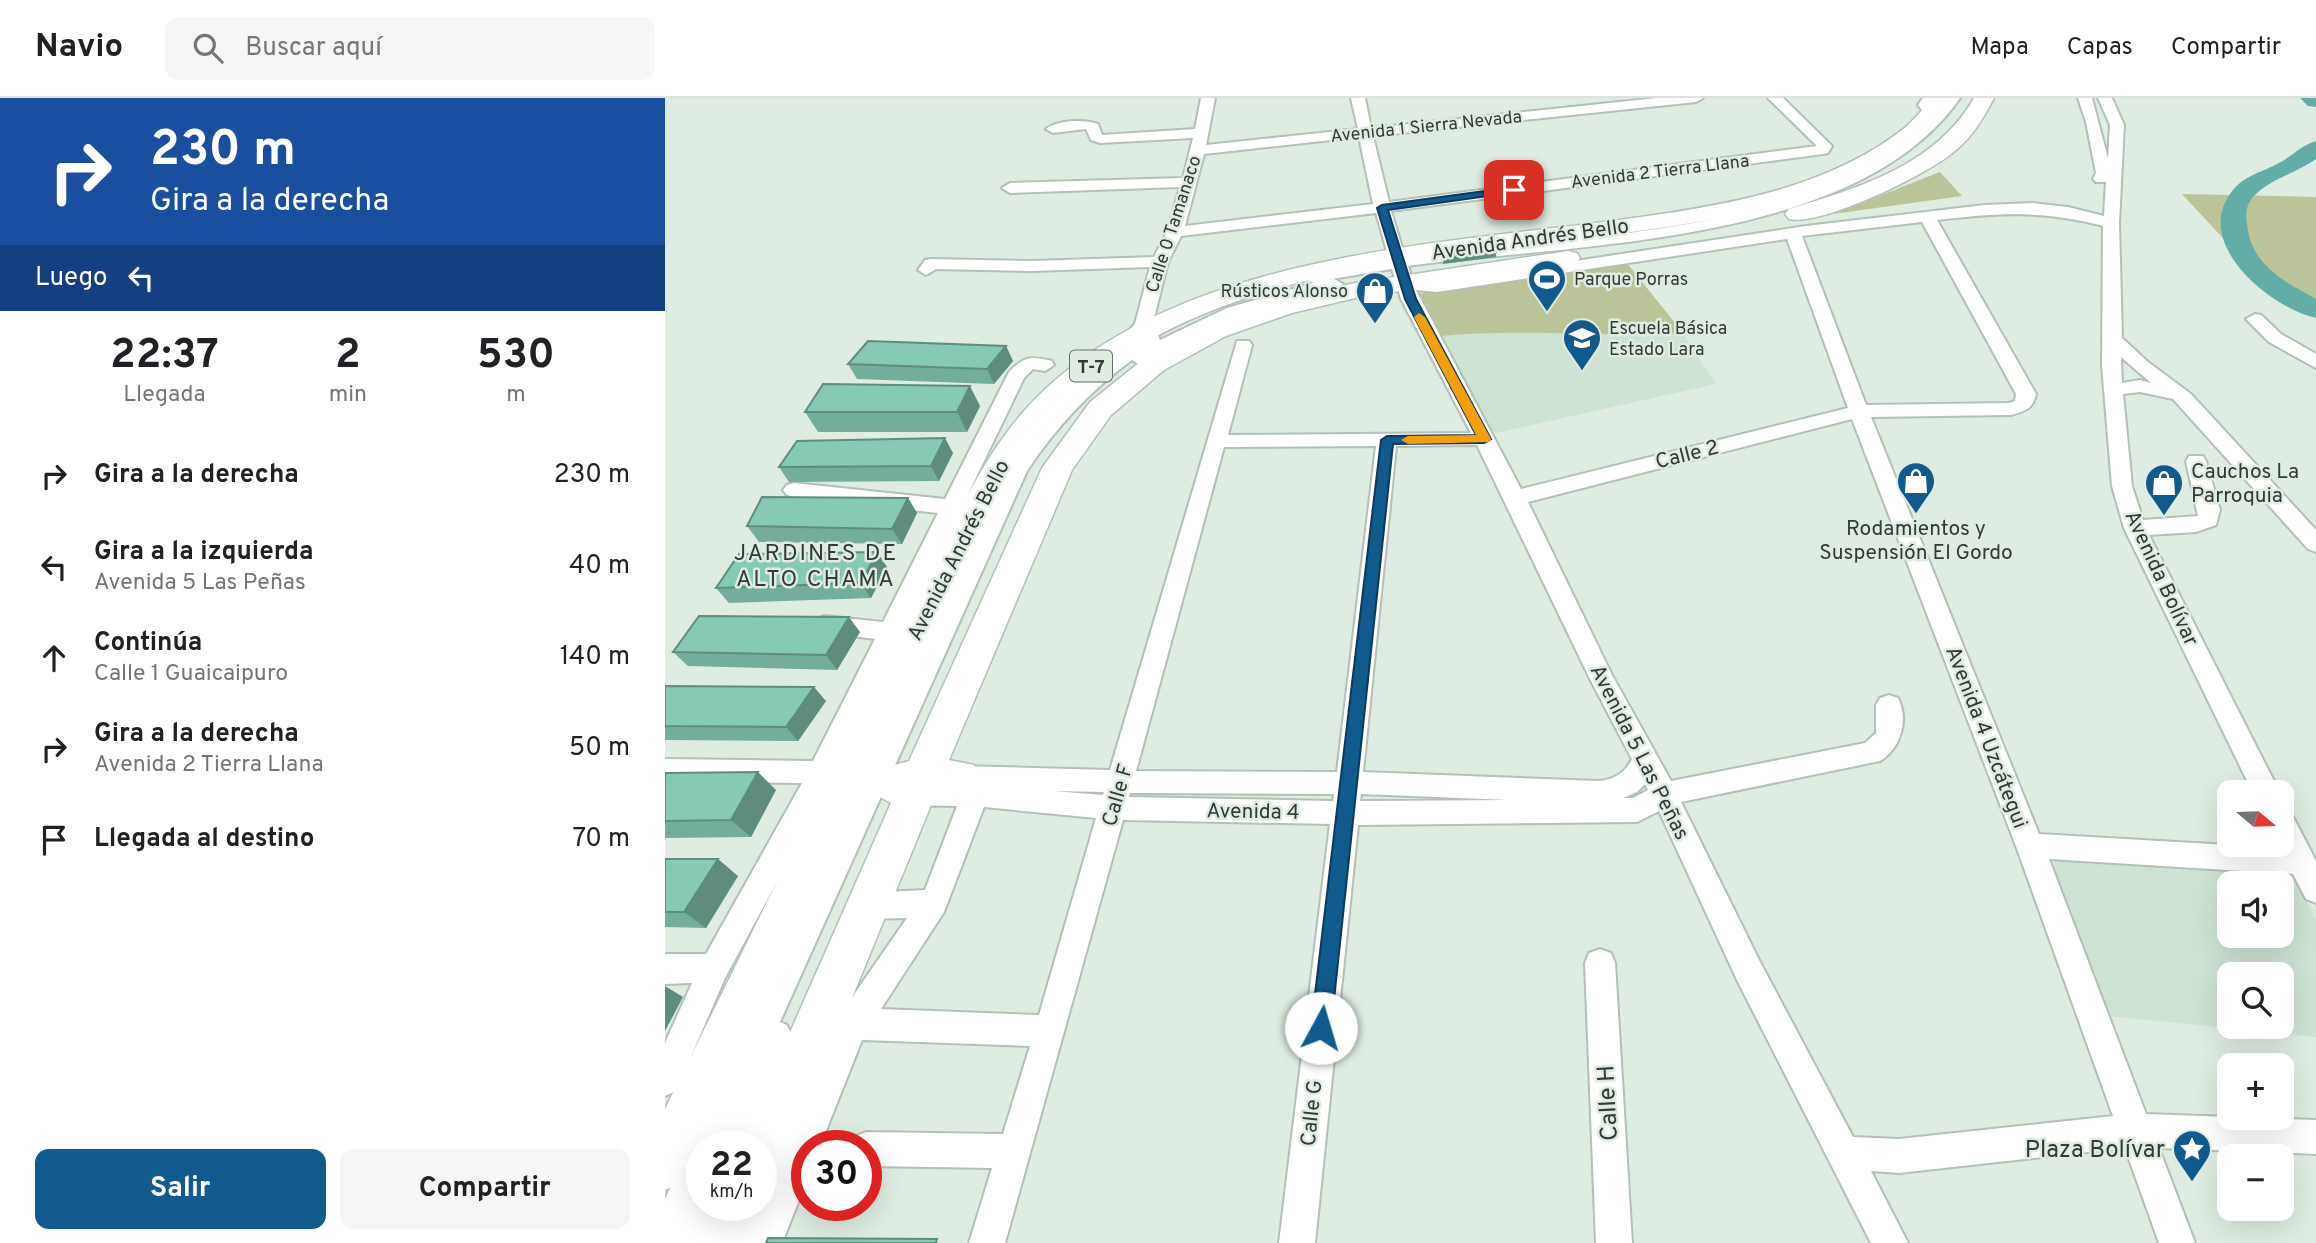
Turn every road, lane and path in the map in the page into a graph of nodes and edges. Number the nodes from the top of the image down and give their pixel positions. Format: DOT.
graph roads {
  1 [pos="1208,98"];
  2 [pos="1358,98"];
  3 [pos="1696,98"];
  4 [pos="1775,98"];
  5 [pos="1962,98"];
  6 [pos="1984,98"];
  7 [pos="2085,98"];
  8 [pos="2105,98"];
  9 [pos="1939,102"];
  10 [pos="1053,129"];
  11 [pos="1202,132"];
  12 [pos="1366,134"];
  13 [pos="1198,150"];
  14 [pos="1189,182"];
  15 [pos="1010,188"];
  16 [pos="2095,206"];
  17 [pos="1382,208"];
  18 [pos="1927,217"];
  19 [pos="1788,218"];
  20 [pos="2111,223"];
  21 [pos="1855,225"];
  22 [pos="1175,232"];
  23 [pos="1160,261"];
  24 [pos="1401,269"];
  25 [pos="926,270"];
  26 [pos="2255,318"];
  27 [pos="2113,339"];
  28 [pos="1126,343"];
  29 [pos="1243,345"];
  30 [pos="2316,362"];
  31 [pos="1045,365"];
  32 [pos="2115,390"];
  33 [pos="2184,398"];
  34 [pos="977,400"];
  35 [pos="1003,402"];
  36 [pos="1859,411"];
  37 [pos="1484,439"];
  38 [pos="1387,440"];
  39 [pos="1217,441"];
  40 [pos="2196,461"];
  41 [pos="794,490"];
  42 [pos="1515,498"];
  43 [pos="953,507"];
  44 [pos="2135,527"];
  45 [pos="2316,544"];
  46 [pos="798,623"];
  47 [pos="889,631"];
  48 [pos="1889,705"];
  49 [pos="1644,761"];
  50 [pos="665,770"];
  51 [pos="2261,780"];
  52 [pos="891,783"];
  53 [pos="1664,794"];
  54 [pos="1118,795"];
  55 [pos="1346,798"];
  56 [pos="2030,846"];
  57 [pos="2294,846"];
  58 [pos="2302,862"];
  59 [pos="2316,890"];
  60 [pos="934,903"];
  61 [pos="867,906"];
  62 [pos="1601,963"];
  63 [pos="715,968"];
  64 [pos="665,969"];
  65 [pos="853,1024"];
  66 [pos="1050,1031"];
  67 [pos="810,1042"];
  68 [pos="665,1080"];
  69 [pos="2134,1129"];
  70 [pos="715,1130"];
  71 [pos="734,1130"];
  72 [pos="773,1130"];
  73 [pos="812,1130"];
  74 [pos="2316,1137"];
  75 [pos="882,1149"];
  76 [pos="1013,1151"];
  77 [pos="1841,1153"];
  78 [pos="665,1164"];
  79 [pos="791,1180"];
  80 [pos="686,1193"];
  81 [pos="695,1221"];
  82 [pos="735,1221"];
  83 [pos="665,1238"];
  84 [pos="686,1243"];
  85 [pos="725,1243"];
  86 [pos="764,1243"];
  87 [pos="986,1243"];
  88 [pos="1297,1243"];
  89 [pos="1614,1243"];
  90 [pos="1890,1243"];
  91 [pos="2177,1243"];
  1 -- 11 [label="street, Calle 0 Tamanaco"];
  2 -- 12 [label="street, Avenida 5 Las Peñas"];
  3 -- 12 [label="street, Avenida 1 Sierra Nevada"];
  4 -- 17 [label="street, Avenida 2 Tierra Llana"];
  5 -- 19 [label="street"];
  6 -- 19 [label="highway, Avenida Andrés Bello / T-7"];
  7 -- 16 [label="street"];
  8 -- 20 [label="street, Avenida Bolívar"];
  9 -- 19 [label="highway, Avenida Andrés Bello / T-7"];
  9 -- 19 [label="street"];
  10 -- 11 [label="street"];
  11 -- 13 [label="street, Calle 0 Tamanaco"];
  12 -- 13 [label="street, Avenida 1 Sierra Nevada"];
  12 -- 17 [label="street, Avenida 5 Las Peñas"];
  13 -- 14 [label="street, Calle 0 Tamanaco"];
  14 -- 15 [label="street"];
  14 -- 22 [label="street, Calle 0 Tamanaco"];
  16 -- 18 [label="street"];
  16 -- 20 [label="street"];
  17 -- 22 [label="street, Avenida 2 Tierra Llana"];
  17 -- 24 [label="street, Avenida 5 Las Peñas"];
  18 -- 21 [label="street"];
  18 -- 36 [label="street, Calle 2"];
  19 -- 21 [label="highway"];
  19 -- 24 [label="highway, Avenida Andrés Bello / T-7"];
  19 -- 36 [label="street, Avenida 4 Uzcátegui"];
  20 -- 27 [label="street, Avenida Bolívar"];
  22 -- 23 [label="street, Calle 0 Tamanaco"];
  23 -- 25 [label="street"];
  23 -- 28 [label="street, Calle 0 Tamanaco"];
  24 -- 28 [label="highway, Avenida Andrés Bello / T-7"];
  24 -- 37 [label="street, Avenida 5 Las Peñas"];
  24 -- 52 [label="highway, Avenida Andrés Bello / T-7"];
  24 -- 52 [label="street"];
  26 -- 30 [label="street"];
  27 -- 32 [label="street, Avenida Bolívar"];
  27 -- 33 [label="street"];
  28 -- 52 [label="highway, Avenida Andrés Bello / T-7"];
  29 -- 39 [label="street, Calle F"];
  31 -- 35 [label="street"];
  32 -- 33 [label="street"];
  32 -- 44 [label="street, Avenida Bolívar"];
  33 -- 45 [label="street"];
  34 -- 35 [label="street"];
  35 -- 43 [label="street"];
  36 -- 42 [label="street, Calle 2"];
  36 -- 56 [label="street, Avenida 4 Uzcátegui"];
  37 -- 38 [label="street"];
  37 -- 42 [label="street, Avenida 5 Las Peñas"];
  38 -- 39 [label="street"];
  38 -- 55 [label="street, Calle G"];
  39 -- 54 [label="street, Calle F"];
  40 -- 44 [label="street"];
  41 -- 43 [label="street"];
  42 -- 49 [label="street, Avenida 5 Las Peñas"];
  43 -- 47 [label="street"];
  44 -- 51 [label="street, Avenida Bolívar"];
  46 -- 47 [label="street"];
  47 -- 52 [label="street"];
  48 -- 53 [label="street, Avenida 4"];
  49 -- 53 [label="street, Avenida 5 Las Peñas"];
  49 -- 55 [label="street"];
  50 -- 52 [label="street, Avenida 4"];
  52 -- 54 [label="street, Avenida 4"];
  52 -- 60 [label="street"];
  52 -- 61 [label="highway, Avenida Andrés Bello / T-7"];
  52 -- 63 [label="street"];
  52 -- 70 [label="street"];
  52 -- 71 [label="street"];
  52 -- 78 [label="highway"];
  53 -- 55 [label="street, Avenida 4"];
  53 -- 77 [label="street, Avenida 5 Las Peñas"];
  54 -- 55 [label="street, Avenida 4"];
  54 -- 66 [label="street, Calle F"];
  55 -- 88 [label="street, Calle G"];
  56 -- 58 [label="street"];
  56 -- 69 [label="street, Avenida 4 Uzcátegui"];
  57 -- 58 [label="street"];
  58 -- 59 [label="street"];
  60 -- 61 [label="street"];
  60 -- 65 [label="street"];
  61 -- 67 [label="highway, Avenida Andrés Bello / T-7"];
  62 -- 89 [label="street, Calle H"];
  63 -- 64 [label="street"];
  63 -- 68 [label="street"];
  65 -- 66 [label="street"];
  65 -- 67 [label="street"];
  65 -- 73 [label="street"];
  66 -- 76 [label="street, Calle F"];
  67 -- 72 [label="highway, Avenida Andrés Bello / T-7"];
  69 -- 74 [label="street"];
  69 -- 77 [label="street"];
  69 -- 91 [label="street, Avenida 4 Uzcátegui"];
  75 -- 76 [label="street"];
  76 -- 87 [label="street, Calle F"];
  77 -- 90 [label="street, Avenida 5 Las Peñas"];
  79 -- 86 [label="street"];
  80 -- 83 [label="street"];
  81 -- 84 [label="street"];
  82 -- 85 [label="highway"];
}
